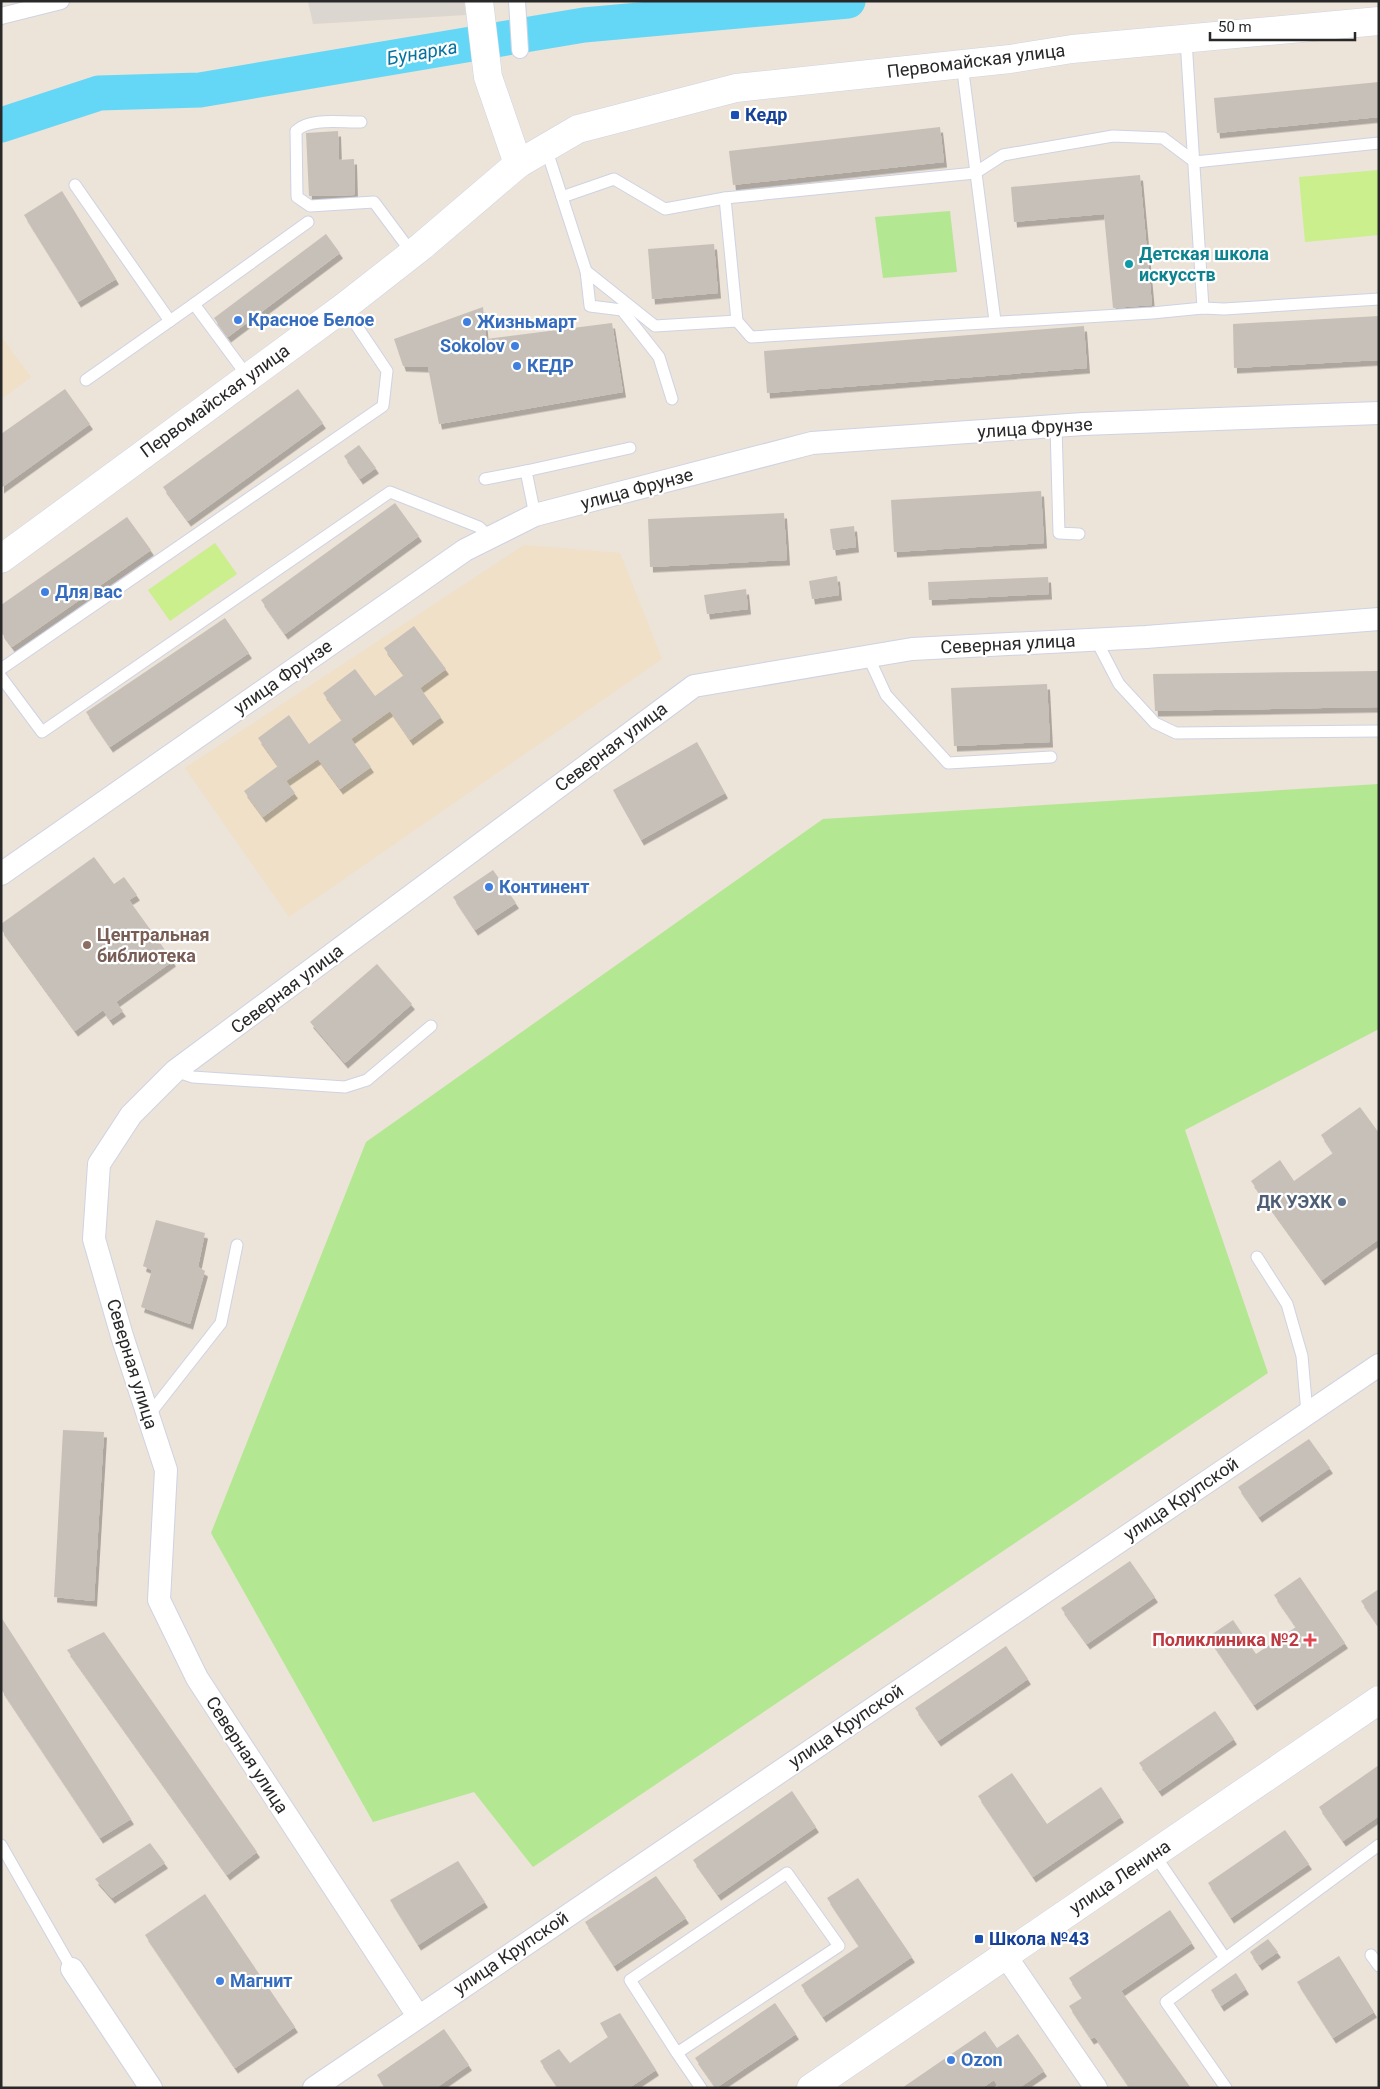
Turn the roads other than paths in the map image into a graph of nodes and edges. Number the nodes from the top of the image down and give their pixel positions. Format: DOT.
graph roads {
  1 [pos="61,1"];
  2 [pos="479,1"];
  3 [pos="517,1"];
  4 [pos="1,16"];
  5 [pos="1379,21"];
  6 [pos="1186,40"];
  7 [pos="520,50"];
  8 [pos="962,64"];
  9 [pos="361,122"];
  10 [pos="1379,143"];
  11 [pos="546,146"];
  12 [pos="1195,162"];
  13 [pos="518,164"];
  14 [pos="975,173"];
  15 [pos="75,185"];
  16 [pos="562,197"];
  17 [pos="725,198"];
  18 [pos="308,222"];
  19 [pos="412,254"];
  20 [pos="586,271"];
  21 [pos="1379,299"];
  22 [pos="194,304"];
  23 [pos="344,306"];
  24 [pos="1203,308"];
  25 [pos="170,321"];
  26 [pos="737,321"];
  27 [pos="995,321"];
  28 [pos="248,377"];
  29 [pos="86,380"];
  30 [pos="672,399"];
  31 [pos="1379,413"];
  32 [pos="1056,426"];
  33 [pos="630,448"];
  34 [pos="526,471"];
  35 [pos="484,479"];
  36 [pos="535,516"];
  37 [pos="1079,534"];
  38 [pos="490,537"];
  39 [pos="1,559"];
  40 [pos="1379,619"];
  41 [pos="1096,640"];
  42 [pos="868,656"];
  43 [pos="1,669"];
  44 [pos="1,677"];
  45 [pos="1379,731"];
  46 [pos="1051,757"];
  47 [pos="1,874"];
  48 [pos="431,1026"];
  49 [pos="175,1071"];
  50 [pos="237,1245"];
  51 [pos="1257,1257"];
  52 [pos="1379,1365"];
  53 [pos="1307,1414"];
  54 [pos="148,1416"];
  55 [pos="1379,1700"];
  56 [pos="1,1845"];
  57 [pos="1379,1845"];
  58 [pos="1154,1854"];
  59 [pos="1005,1955"];
  60 [pos="1371,1956"];
  61 [pos="1226,1958"];
  62 [pos="1379,1966"];
  63 [pos="72,1969"];
  64 [pos="418,2016"];
  65 [pos="677,2053"];
  66 [pos="151,2088"];
  67 [pos="314,2088"];
  68 [pos="702,2088"];
  69 [pos="811,2088"];
  70 [pos="1096,2088"];
  71 [pos="1226,2088"];
  1 -- 4 [label="street"];
  2 -- 13 [label="main road"];
  3 -- 7 [label="street"];
  5 -- 6 [label="main road, Первомайская улица"];
  6 -- 8 [label="main road, Первомайская улица"];
  6 -- 12 [label="lane"];
  8 -- 11 [label="main road, Первомайская улица"];
  8 -- 14 [label="lane"];
  9 -- 19 [label="lane"];
  10 -- 12 [label="lane"];
  11 -- 13 [label="main road, Первомайская улица"];
  11 -- 16 [label="lane"];
  12 -- 14 [label="lane"];
  12 -- 24 [label="lane"];
  13 -- 19 [label="main road, Первомайская улица"];
  14 -- 17 [label="lane"];
  14 -- 27 [label="lane"];
  15 -- 25 [label="lane"];
  16 -- 17 [label="lane"];
  16 -- 20 [label="lane"];
  17 -- 26 [label="lane"];
  18 -- 22 [label="lane"];
  19 -- 23 [label="main road, Первомайская улица"];
  20 -- 26 [label="lane"];
  20 -- 30 [label="lane"];
  21 -- 24 [label="lane"];
  22 -- 25 [label="lane"];
  22 -- 28 [label="lane"];
  23 -- 28 [label="main road, Первомайская улица"];
  23 -- 43 [label="lane"];
  24 -- 27 [label="lane"];
  25 -- 29 [label="lane"];
  26 -- 27 [label="lane"];
  28 -- 39 [label="main road, Первомайская улица"];
  31 -- 32 [label="street, улица Фрунзе"];
  32 -- 36 [label="street, улица Фрунзе"];
  32 -- 37 [label="lane"];
  33 -- 34 [label="lane"];
  34 -- 35 [label="lane"];
  34 -- 36 [label="lane"];
  36 -- 38 [label="street, улица Фрунзе"];
  38 -- 44 [label="lane"];
  38 -- 47 [label="street, улица Фрунзе"];
  40 -- 41 [label="street, Северная улица"];
  41 -- 42 [label="street, Северная улица"];
  41 -- 45 [label="lane"];
  42 -- 46 [label="lane"];
  42 -- 49 [label="street, Северная улица"];
  48 -- 49 [label="lane"];
  49 -- 54 [label="street, Северная улица"];
  50 -- 54 [label="lane"];
  51 -- 53 [label="lane"];
  52 -- 53 [label="street, улица Крупской"];
  53 -- 64 [label="street, улица Крупской"];
  54 -- 64 [label="street, Северная улица"];
  55 -- 58 [label="main road, улица Ленина"];
  56 -- 63 [label="lane"];
  57 -- 61 [label="lane"];
  58 -- 59 [label="main road, улица Ленина"];
  58 -- 61 [label="lane"];
  59 -- 69 [label="main road, улица Ленина"];
  59 -- 70 [label="street"];
  60 -- 62 [label="lane"];
  61 -- 71 [label="lane"];
  63 -- 66 [label="street"];
  64 -- 67 [label="street, улица Крупской"];
  65 -- 65 [label="lane"];
  65 -- 68 [label="lane"];
}
